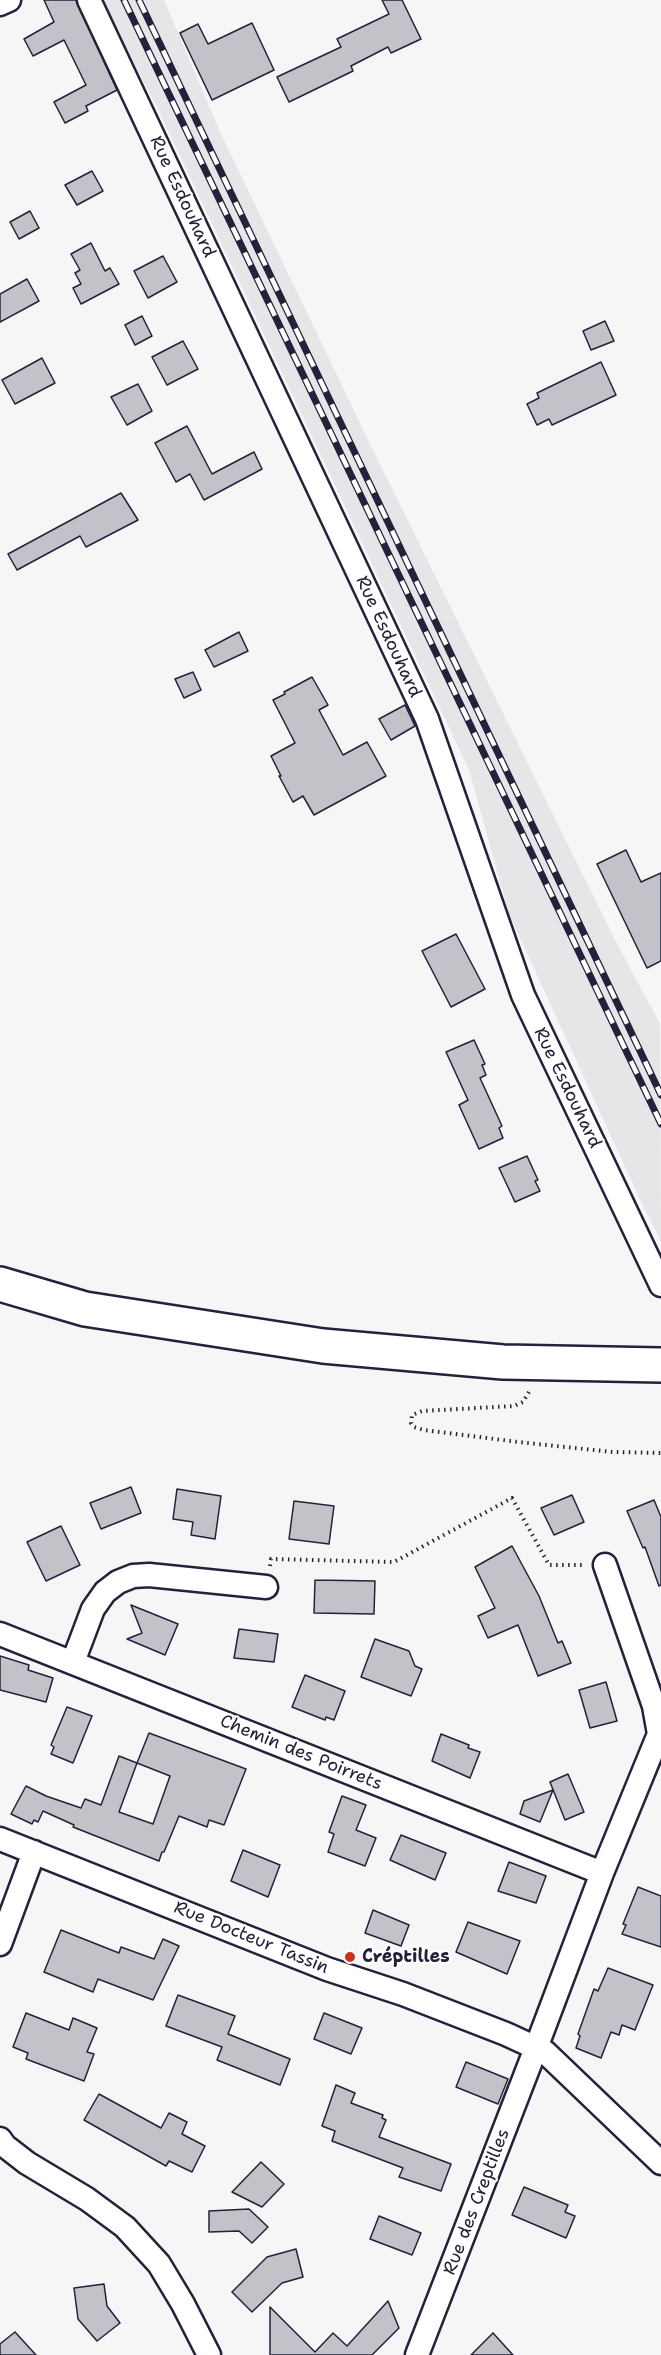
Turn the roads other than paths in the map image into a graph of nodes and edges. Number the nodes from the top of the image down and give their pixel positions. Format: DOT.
graph roads {
  1 [pos="9,0"];
  2 [pos="89,0"];
  3 [pos="0,4"];
  4 [pos="0,1284"];
  5 [pos="661,1285"];
  6 [pos="661,1365"];
  7 [pos="605,1565"];
  8 [pos="266,1587"];
  9 [pos="0,1634"];
  10 [pos="73,1662"];
  11 [pos="660,1734"];
  12 [pos="0,1839"];
  13 [pos="34,1852"];
  14 [pos="602,1873"];
  15 [pos="0,1944"];
  16 [pos="536,2048"];
  17 [pos="0,2139"];
  18 [pos="661,2163"];
  19 [pos="209,2355"];
  20 [pos="417,2355"];
  1 -- 3 [label="street"];
  2 -- 5 [label="street, Rue Esdouhard"];
  4 -- 6 [label="main road"];
  7 -- 11 [label="street"];
  8 -- 10 [label="street"];
  9 -- 10 [label="street, Chemin des Poirrets"];
  10 -- 14 [label="street, Chemin des Poirrets"];
  11 -- 14 [label="street"];
  12 -- 13 [label="street, Rue Docteur Tassin"];
  13 -- 15 [label="street"];
  13 -- 16 [label="street, Rue Docteur Tassin"];
  14 -- 16 [label="street"];
  16 -- 18 [label="street, Rue Docteur Tassin"];
  16 -- 20 [label="street, Rue des Creptilles"];
  17 -- 19 [label="street"];
}
